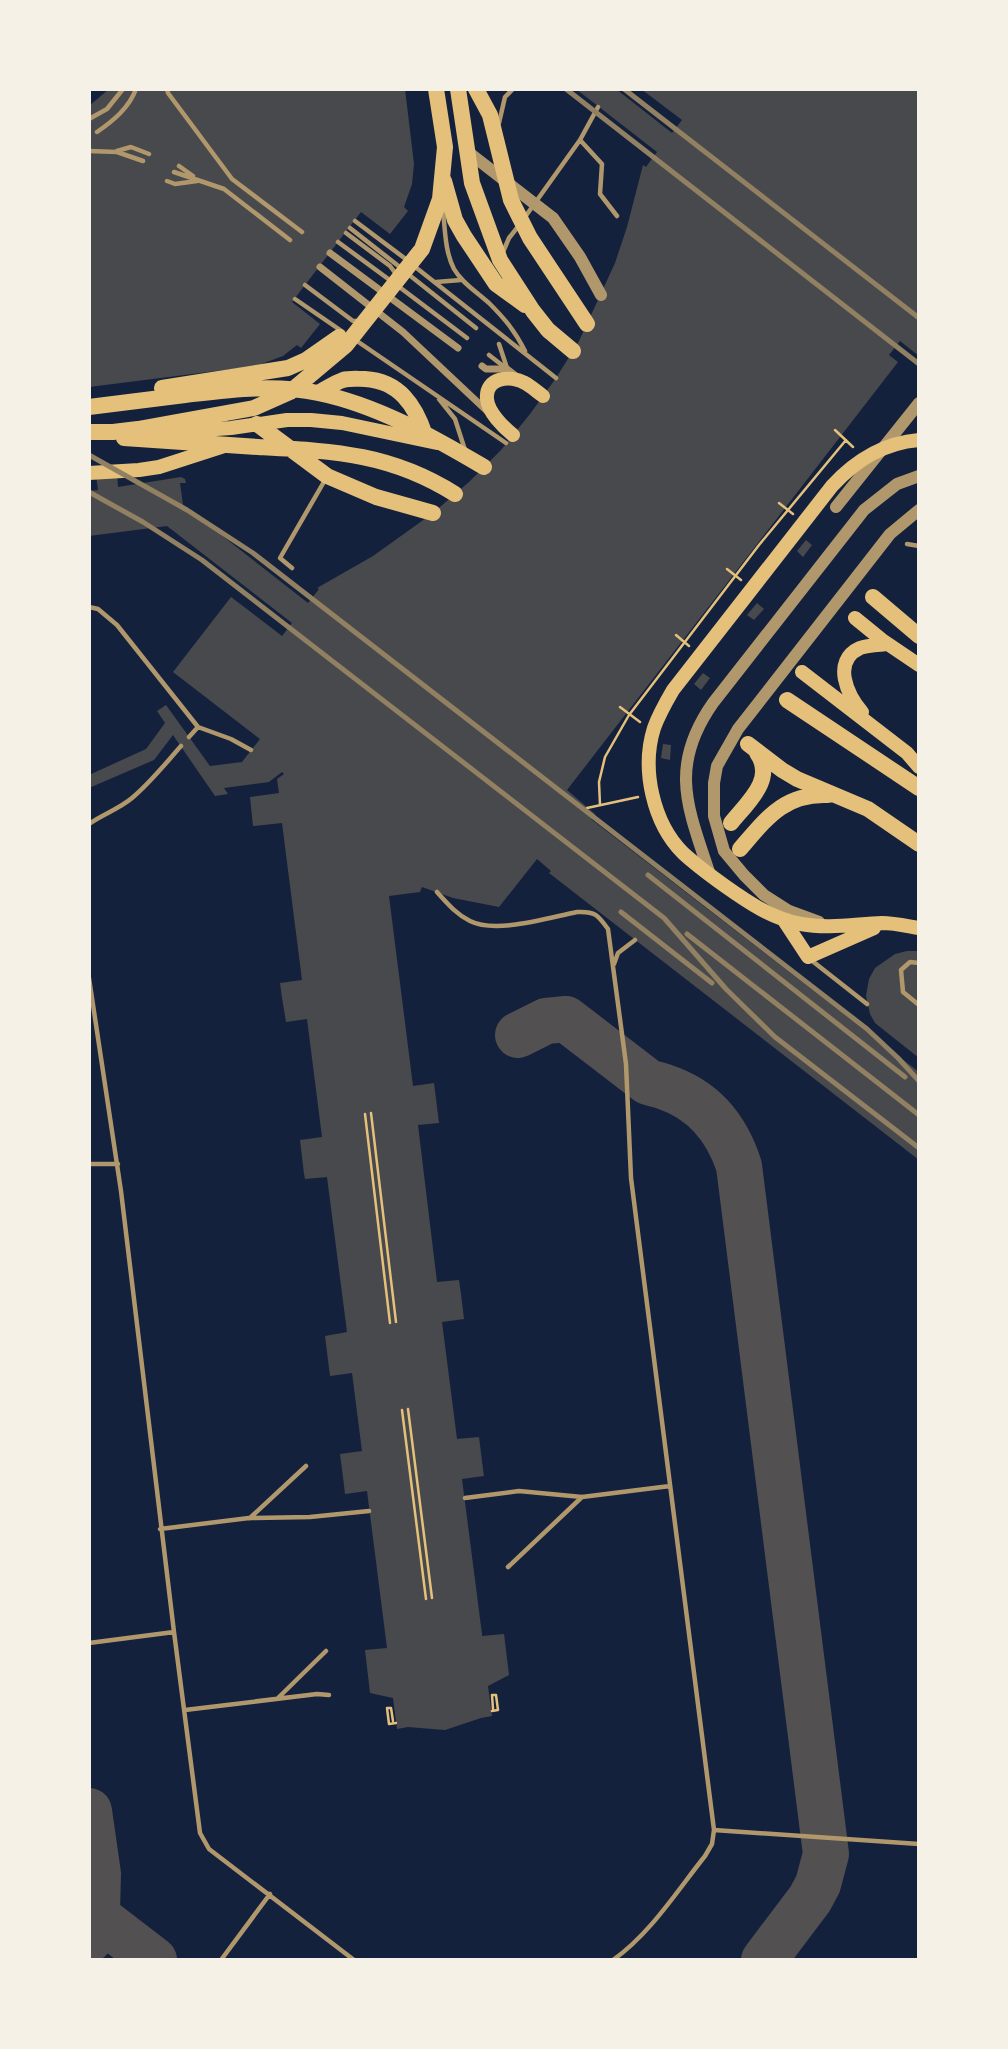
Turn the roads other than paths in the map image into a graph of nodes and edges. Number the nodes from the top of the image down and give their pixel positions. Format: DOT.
graph roads {
  1 [pos="123,89"];
  2 [pos="136,89"];
  3 [pos="167,89"];
  4 [pos="427,89"];
  5 [pos="436,89"];
  6 [pos="476,89"];
  7 [pos="485,89"];
  8 [pos="513,89"];
  9 [pos="459,90"];
  10 [pos="598,107"];
  11 [pos="490,115"];
  12 [pos="89,119"];
  13 [pos="97,132"];
  14 [pos="495,139"];
  15 [pos="580,140"];
  16 [pos="89,151"];
  17 [pos="117,152"];
  18 [pos="468,152"];
  19 [pos="149,153"];
  20 [pos="144,161"];
  21 [pos="436,164"];
  22 [pos="179,166"];
  23 [pos="174,172"];
  24 [pos="167,181"];
  25 [pos="200,181"];
  26 [pos="535,204"];
  27 [pos="617,216"];
  28 [pos="355,221"];
  29 [pos="302,232"];
  30 [pos="290,240"];
  31 [pos="338,242"];
  32 [pos="409,248"];
  33 [pos="330,253"];
  34 [pos="500,260"];
  35 [pos="320,267"];
  36 [pos="462,280"];
  37 [pos="436,282"];
  38 [pos="305,285"];
  39 [pos="394,285"];
  40 [pos="601,295"];
  41 [pos="295,299"];
  42 [pos="533,311"];
  43 [pos="372,314"];
  44 [pos="587,324"];
  45 [pos="476,328"];
  46 [pos="338,337"];
  47 [pos="467,338"];
  48 [pos="499,344"];
  49 [pos="458,348"];
  50 [pos="573,351"];
  51 [pos="489,355"];
  52 [pos="527,355"];
  53 [pos="482,366"];
  54 [pos="508,369"];
  55 [pos="556,379"];
  56 [pos="523,382"];
  57 [pos="318,393"];
  58 [pos="437,395"];
  59 [pos="543,396"];
  60 [pos="128,402"];
  61 [pos="919,403"];
  62 [pos="89,407"];
  63 [pos="257,424"];
  64 [pos="89,435"];
  65 [pos="425,435"];
  66 [pos="507,435"];
  67 [pos="919,440"];
  68 [pos="442,444"];
  69 [pos="232,445"];
  70 [pos="466,457"];
  71 [pos="484,467"];
  72 [pos="89,473"];
  73 [pos="327,476"];
  74 [pos="919,476"];
  75 [pos="455,494"];
  76 [pos="836,507"];
  77 [pos="919,510"];
  78 [pos="433,513"];
  79 [pos="907,544"];
  80 [pos="919,546"];
  81 [pos="292,568"];
  82 [pos="873,597"];
  83 [pos="89,607"];
  84 [pos="855,618"];
  85 [pos="919,636"];
  86 [pos="888,644"];
  87 [pos="919,664"];
  88 [pos="802,672"];
  89 [pos="787,700"];
  90 [pos="198,727"];
  91 [pos="879,732"];
  92 [pos="189,737"];
  93 [pos="181,746"];
  94 [pos="251,750"];
  95 [pos="919,767"];
  96 [pos="915,787"];
  97 [pos="847,800"];
  98 [pos="731,823"];
  99 [pos="89,824"];
  100 [pos="919,844"];
  101 [pos="740,849"];
  102 [pos="710,875"];
  103 [pos="437,892"];
  104 [pos="783,919"];
  105 [pos="883,923"];
  106 [pos="919,927"];
  107 [pos="635,940"];
  108 [pos="808,957"];
  109 [pos="919,963"];
  110 [pos="614,965"];
  111 [pos="89,978"];
  112 [pos="867,1004"];
  113 [pos="919,1005"];
  114 [pos="89,1164"];
  115 [pos="118,1164"];
  116 [pos="306,1466"];
  117 [pos="670,1486"];
  118 [pos="582,1497"];
  119 [pos="465,1498"];
  120 [pos="369,1511"];
  121 [pos="249,1518"];
  122 [pos="160,1529"];
  123 [pos="508,1567"];
  124 [pos="174,1632"];
  125 [pos="89,1643"];
  126 [pos="326,1651"];
  127 [pos="329,1695"];
  128 [pos="277,1698"];
  129 [pos="185,1710"];
  130 [pos="714,1829"];
  131 [pos="919,1844"];
  132 [pos="270,1894"];
  133 [pos="221,1960"];
  134 [pos="355,1960"];
  135 [pos="613,1960"];
  1 -- 12 [label="lane"];
  2 -- 13 [label="lane"];
  3 -- 29 [label="lane"];
  4 -- 21 [label="main road"];
  5 -- 39 [label="main road"];
  6 -- 11 [label="main road"];
  7 -- 11 [label="main road"];
  8 -- 14 [label="lane"];
  9 -- 18 [label="main road"];
  10 -- 15 [label="lane"];
  11 -- 14 [label="main road"];
  14 -- 44 [label="main road"];
  15 -- 26 [label="lane"];
  15 -- 27 [label="lane"];
  16 -- 17 [label="lane"];
  17 -- 19 [label="lane"];
  17 -- 20 [label="lane"];
  18 -- 26 [label="street"];
  18 -- 34 [label="main road"];
  21 -- 32 [label="main road"];
  21 -- 36 [label="lane"];
  21 -- 42 [label="main road"];
  22 -- 25 [label="lane"];
  23 -- 25 [label="lane"];
  24 -- 25 [label="lane"];
  25 -- 30 [label="lane"];
  26 -- 34 [label="lane"];
  26 -- 40 [label="street"];
  28 -- 37 [label="lane"];
  31 -- 47 [label="lane"];
  33 -- 49 [label="street"];
  34 -- 42 [label="main road"];
  35 -- 66 [label="street"];
  36 -- 37 [label="lane"];
  36 -- 52 [label="lane"];
  37 -- 52 [label="lane"];
  38 -- 43 [label="lane"];
  39 -- 43 [label="main road"];
  39 -- 45 [label="lane"];
  41 -- 58 [label="lane"];
  42 -- 50 [label="main road"];
  43 -- 64 [label="main road"];
  46 -- 60 [label="main road"];
  48 -- 54 [label="lane"];
  51 -- 54 [label="lane"];
  52 -- 55 [label="lane"];
  53 -- 54 [label="street"];
  54 -- 56 [label="street"];
  56 -- 59 [label="main road"];
  56 -- 66 [label="main road"];
  57 -- 60 [label="main road"];
  57 -- 65 [label="main road"];
  57 -- 65 [label="main road"];
  58 -- 66 [label="lane"];
  58 -- 70 [label="lane"];
  60 -- 62 [label="main road"];
  61 -- 76 [label="street"];
  63 -- 64 [label="main road"];
  63 -- 68 [label="main road"];
  63 -- 73 [label="main road"];
  64 -- 69 [label="main road"];
  65 -- 68 [label="main road"];
  67 -- 102 [label="main road"];
  68 -- 70 [label="main road"];
  69 -- 72 [label="main road"];
  69 -- 75 [label="main road"];
  70 -- 71 [label="main road"];
  73 -- 78 [label="main road"];
  73 -- 81 [label="lane"];
  74 -- 102 [label="street"];
  77 -- 106 [label="street"];
  79 -- 80 [label="lane"];
  82 -- 85 [label="main road"];
  83 -- 90 [label="lane"];
  84 -- 86 [label="main road"];
  86 -- 87 [label="main road"];
  86 -- 91 [label="main road"];
  88 -- 91 [label="main road"];
  89 -- 96 [label="main road"];
  90 -- 92 [label="lane"];
  90 -- 94 [label="lane"];
  91 -- 95 [label="main road"];
  93 -- 99 [label="lane"];
  97 -- 98 [label="main road"];
  97 -- 100 [label="main road"];
  97 -- 101 [label="main road"];
  102 -- 104 [label="main road"];
  103 -- 110 [label="lane"];
  104 -- 105 [label="main road"];
  104 -- 108 [label="main road"];
  105 -- 106 [label="main road"];
  105 -- 108 [label="main road"];
  107 -- 110 [label="lane"];
  108 -- 112 [label="lane"];
  109 -- 113 [label="lane"];
  110 -- 117 [label="lane"];
  111 -- 115 [label="lane"];
  114 -- 115 [label="lane"];
  115 -- 122 [label="lane"];
  116 -- 121 [label="lane"];
  117 -- 118 [label="lane"];
  117 -- 130 [label="lane"];
  118 -- 119 [label="lane"];
  118 -- 123 [label="lane"];
  120 -- 121 [label="lane"];
  121 -- 122 [label="lane"];
  122 -- 124 [label="lane"];
  124 -- 125 [label="lane"];
  124 -- 129 [label="lane"];
  126 -- 128 [label="lane"];
  127 -- 128 [label="lane"];
  128 -- 129 [label="lane"];
  129 -- 132 [label="lane"];
  130 -- 131 [label="lane"];
  130 -- 135 [label="lane"];
  132 -- 133 [label="lane"];
  132 -- 134 [label="lane"];
}
